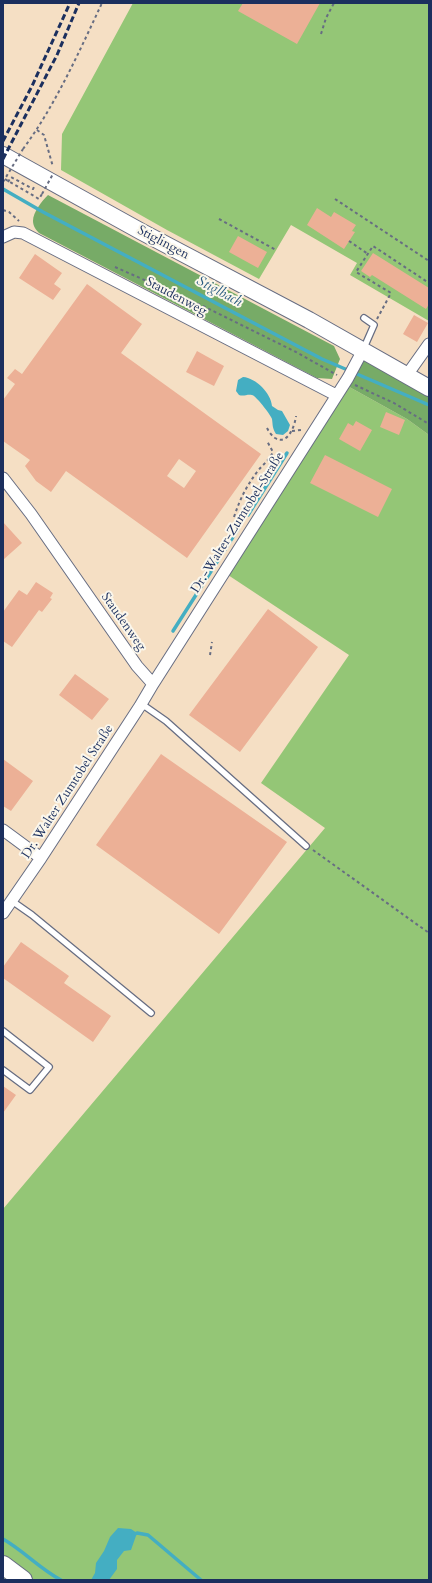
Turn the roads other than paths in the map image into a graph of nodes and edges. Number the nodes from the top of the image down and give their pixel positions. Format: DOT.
graph roads {
  1 [pos="3,155"];
  2 [pos="3,237"];
  3 [pos="364,318"];
  4 [pos="429,344"];
  5 [pos="363,350"];
  6 [pos="407,375"];
  7 [pos="429,388"];
  8 [pos="336,395"];
  9 [pos="3,478"];
  10 [pos="153,684"];
  11 [pos="140,706"];
  12 [pos="3,830"];
  13 [pos="306,846"];
  14 [pos="41,858"];
  15 [pos="12,901"];
  16 [pos="3,913"];
  17 [pos="151,1013"];
  18 [pos="3,1031"];
  19 [pos="3,1070"];
  20 [pos="3,1565"];
  21 [pos="23,1580"];
  1 -- 5 [label="main road, Stiglingen"];
  2 -- 8 [label="street, Staudenweg"];
  3 -- 5 [label="lane"];
  4 -- 6 [label="street"];
  5 -- 6 [label="main road, Stiglingen"];
  5 -- 8 [label="street, Dr.-Walter-Zumtobel-Straße"];
  6 -- 7 [label="main road, Stiglingen"];
  8 -- 10 [label="street, Dr.-Walter-Zumtobel-Straße"];
  9 -- 10 [label="street, Staudenweg"];
  10 -- 11 [label="street, Dr. Walter Zumtobel Straße"];
  11 -- 13 [label="lane"];
  11 -- 14 [label="street, Dr. Walter Zumtobel Straße"];
  12 -- 14 [label="street"];
  14 -- 15 [label="street, Dr. Walter Zumtobel Straße"];
  15 -- 16 [label="street, Dr. Walter Zumtobel Straße"];
  15 -- 17 [label="lane"];
  18 -- 19 [label="lane"];
  20 -- 21 [label="main road"];
}
